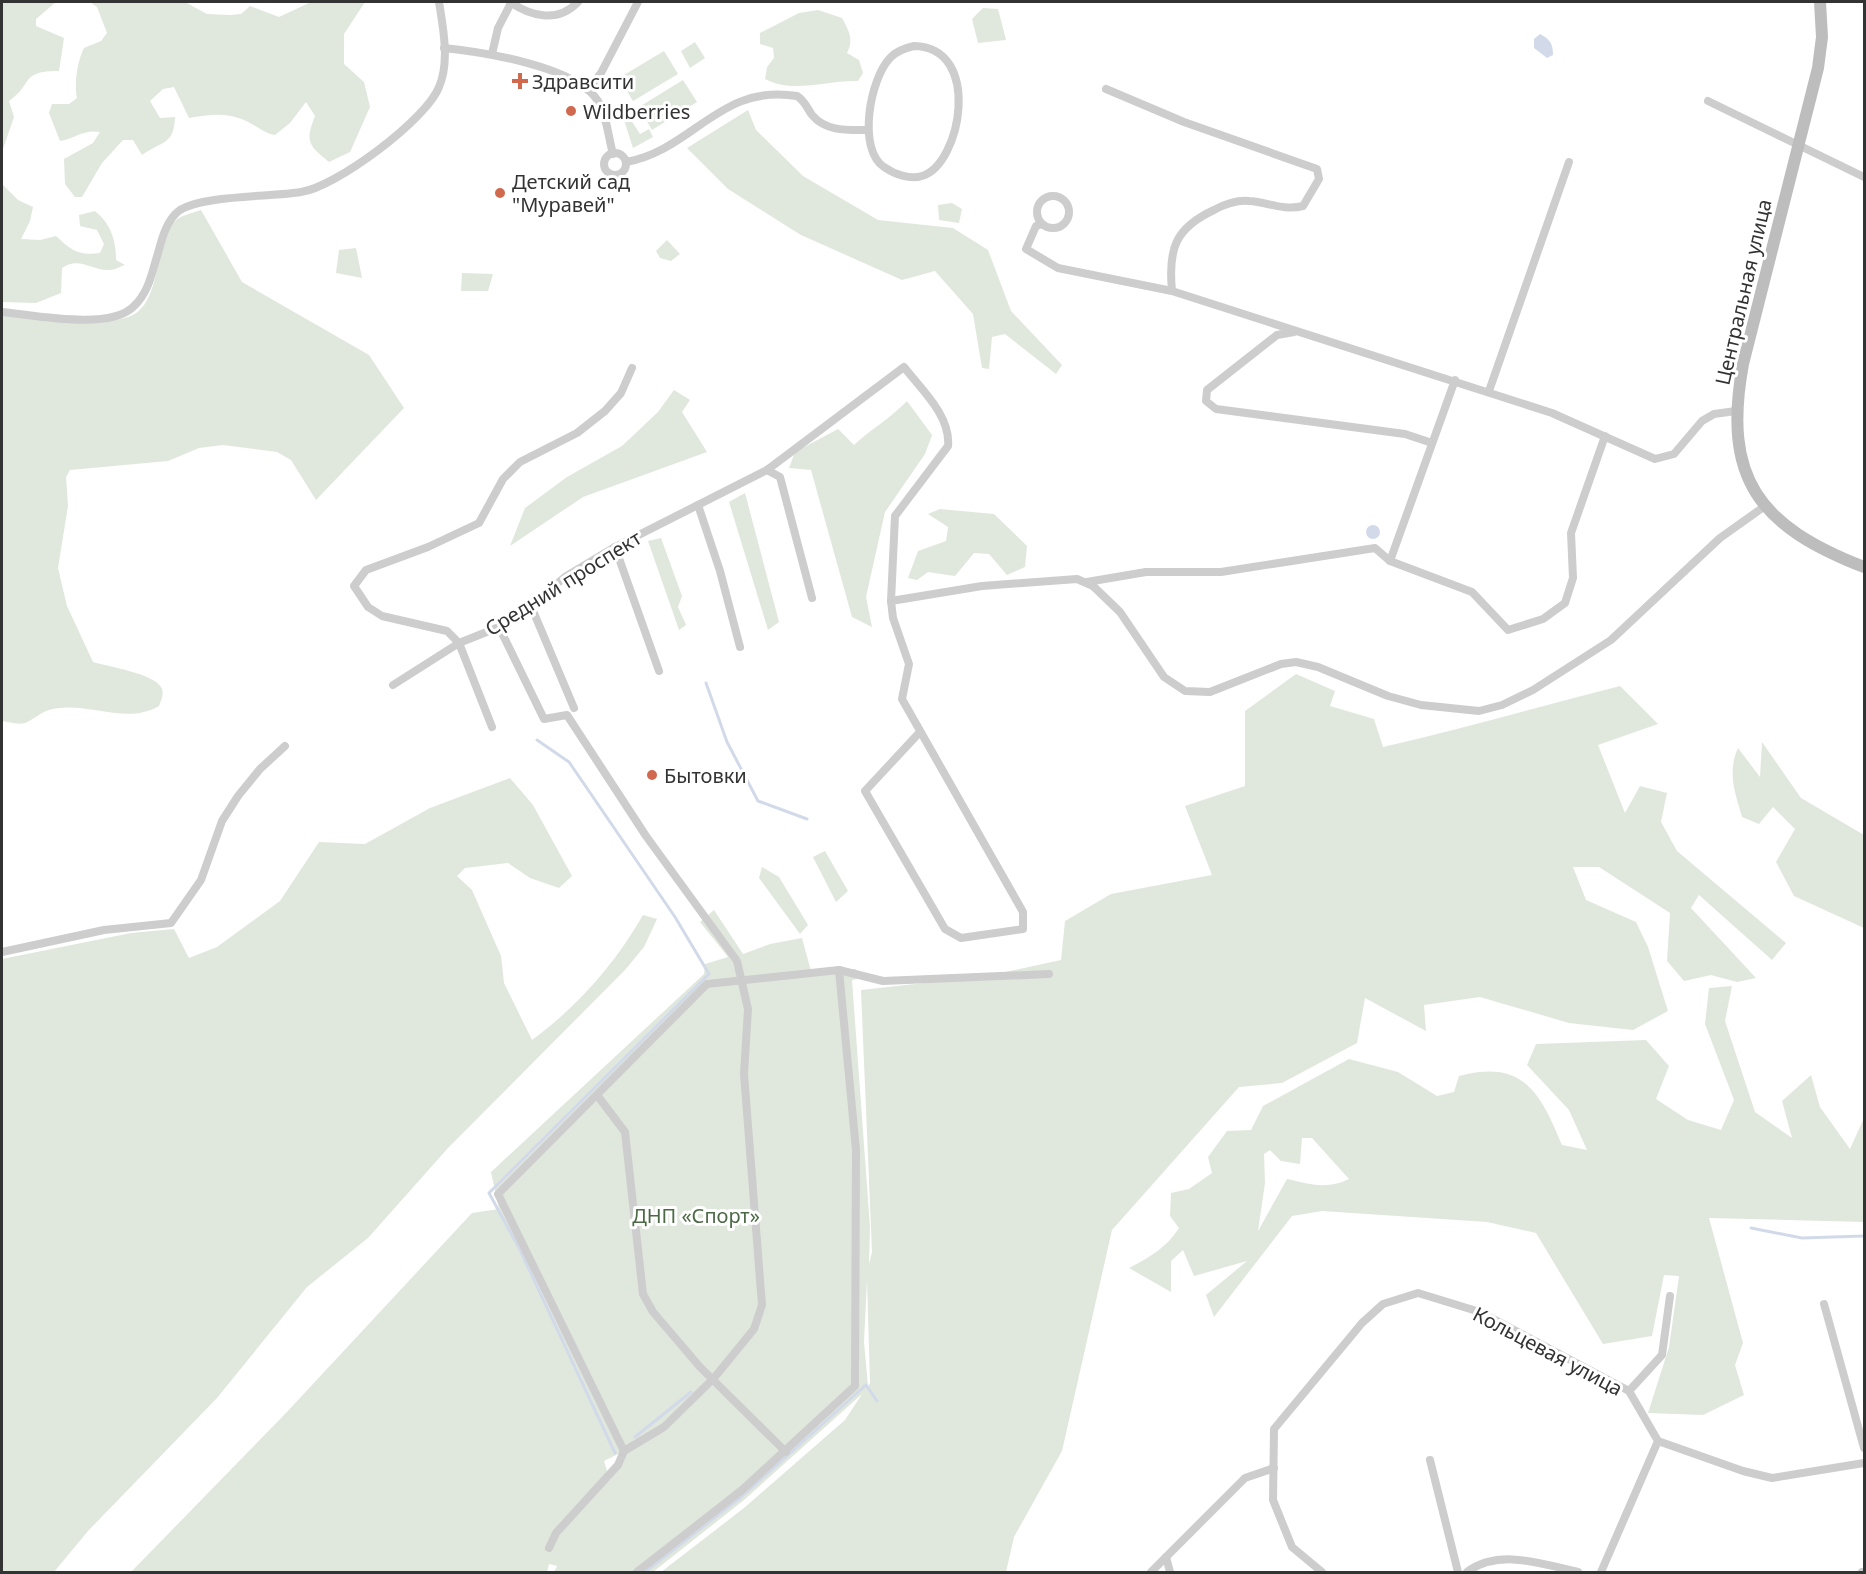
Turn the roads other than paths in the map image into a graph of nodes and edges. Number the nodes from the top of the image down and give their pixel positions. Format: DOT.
graph roads {
  1 [pos="439,2"];
  2 [pos="511,2"];
  3 [pos="578,2"];
  4 [pos="638,2"];
  5 [pos="1820,2"];
  6 [pos="444,48"];
  7 [pos="492,54"];
  8 [pos="1106,89"];
  9 [pos="588,90"];
  10 [pos="1708,101"];
  11 [pos="868,130"];
  12 [pos="1798,147"];
  13 [pos="613,154"];
  14 [pos="626,162"];
  15 [pos="1569,162"];
  16 [pos="1864,177"];
  17 [pos="1042,224"];
  18 [pos="1172,291"];
  19 [pos="2,312"];
  20 [pos="1294,332"];
  21 [pos="632,368"];
  22 [pos="1455,380"];
  23 [pos="1489,391"];
  24 [pos="1736,411"];
  25 [pos="1605,436"];
  26 [pos="1432,443"];
  27 [pos="767,470"];
  28 [pos="698,506"];
  29 [pos="1765,506"];
  30 [pos="615,547"];
  31 [pos="1390,561"];
  32 [pos="1864,567"];
  33 [pos="1087,582"];
  34 [pos="812,598"];
  35 [pos="891,601"];
  36 [pos="531,606"];
  37 [pos="500,627"];
  38 [pos="459,644"];
  39 [pos="740,647"];
  40 [pos="659,671"];
  41 [pos="393,685"];
  42 [pos="574,708"];
  43 [pos="492,727"];
  44 [pos="920,733"];
  45 [pos="285,746"];
  46 [pos="2,952"];
  47 [pos="839,970"];
  48 [pos="1049,974"];
  49 [pos="742,981"];
  50 [pos="597,1095"];
  51 [pos="1670,1296"];
  52 [pos="1824,1304"];
  53 [pos="714,1378"];
  54 [pos="1629,1391"];
  55 [pos="1658,1441"];
  56 [pos="1864,1448"];
  57 [pos="624,1451"];
  58 [pos="786,1452"];
  59 [pos="1430,1460"];
  60 [pos="1864,1462"];
  61 [pos="1274,1468"];
  62 [pos="549,1548"];
  63 [pos="1166,1557"];
  64 [pos="637,1572"];
  65 [pos="1151,1572"];
  66 [pos="1170,1572"];
  67 [pos="1322,1572"];
  68 [pos="1458,1572"];
  69 [pos="1467,1572"];
  70 [pos="1578,1572"];
  71 [pos="1601,1572"];
  1 -- 6 [label="street"];
  2 -- 3 [label="street"];
  2 -- 7 [label="street"];
  4 -- 9 [label="street"];
  5 -- 12 [label="street, Центральная улица"];
  6 -- 7 [label="street"];
  6 -- 19 [label="street"];
  7 -- 9 [label="street"];
  8 -- 18 [label="street"];
  9 -- 13 [label="street"];
  10 -- 12 [label="street"];
  11 -- 11 [label="street"];
  11 -- 14 [label="street"];
  12 -- 16 [label="street"];
  12 -- 24 [label="street, Центральная улица"];
  13 -- 14 [label="street"];
  13 -- 14 [label="street"];
  15 -- 23 [label="street"];
  17 -- 18 [label="street"];
  18 -- 20 [label="street"];
  20 -- 22 [label="street"];
  20 -- 26 [label="street"];
  21 -- 38 [label="street"];
  22 -- 23 [label="street"];
  22 -- 26 [label="street"];
  23 -- 25 [label="street"];
  24 -- 25 [label="street"];
  24 -- 29 [label="street, Центральная улица"];
  25 -- 31 [label="street"];
  26 -- 31 [label="street"];
  27 -- 28 [label="street, Средний проспект"];
  27 -- 34 [label="street"];
  27 -- 35 [label="street, Средний проспект"];
  28 -- 30 [label="street, Средний проспект"];
  28 -- 39 [label="street"];
  29 -- 32 [label="street, Центральная улица"];
  29 -- 33 [label="street"];
  30 -- 36 [label="street, Средний проспект"];
  30 -- 40 [label="street"];
  31 -- 33 [label="street"];
  33 -- 35 [label="street"];
  35 -- 44 [label="street"];
  36 -- 37 [label="street, Средний проспект"];
  36 -- 42 [label="street"];
  37 -- 38 [label="street, Средний проспект"];
  37 -- 49 [label="street"];
  38 -- 41 [label="street, Средний проспект"];
  38 -- 43 [label="street"];
  44 -- 44 [label="street"];
  45 -- 46 [label="street"];
  47 -- 48 [label="street"];
  47 -- 49 [label="street"];
  47 -- 58 [label="street"];
  49 -- 50 [label="street"];
  49 -- 53 [label="street"];
  50 -- 53 [label="street"];
  50 -- 57 [label="street"];
  51 -- 54 [label="street"];
  52 -- 56 [label="street"];
  53 -- 57 [label="street"];
  53 -- 58 [label="street"];
  54 -- 55 [label="street, Кольцевая улица"];
  54 -- 61 [label="street, Кольцевая улица"];
  55 -- 60 [label="street"];
  55 -- 71 [label="street"];
  57 -- 62 [label="street"];
  58 -- 64 [label="street"];
  59 -- 68 [label="street"];
  61 -- 63 [label="street"];
  61 -- 67 [label="street, Кольцевая улица"];
  63 -- 65 [label="street"];
  63 -- 66 [label="street"];
  69 -- 70 [label="street"];
}
